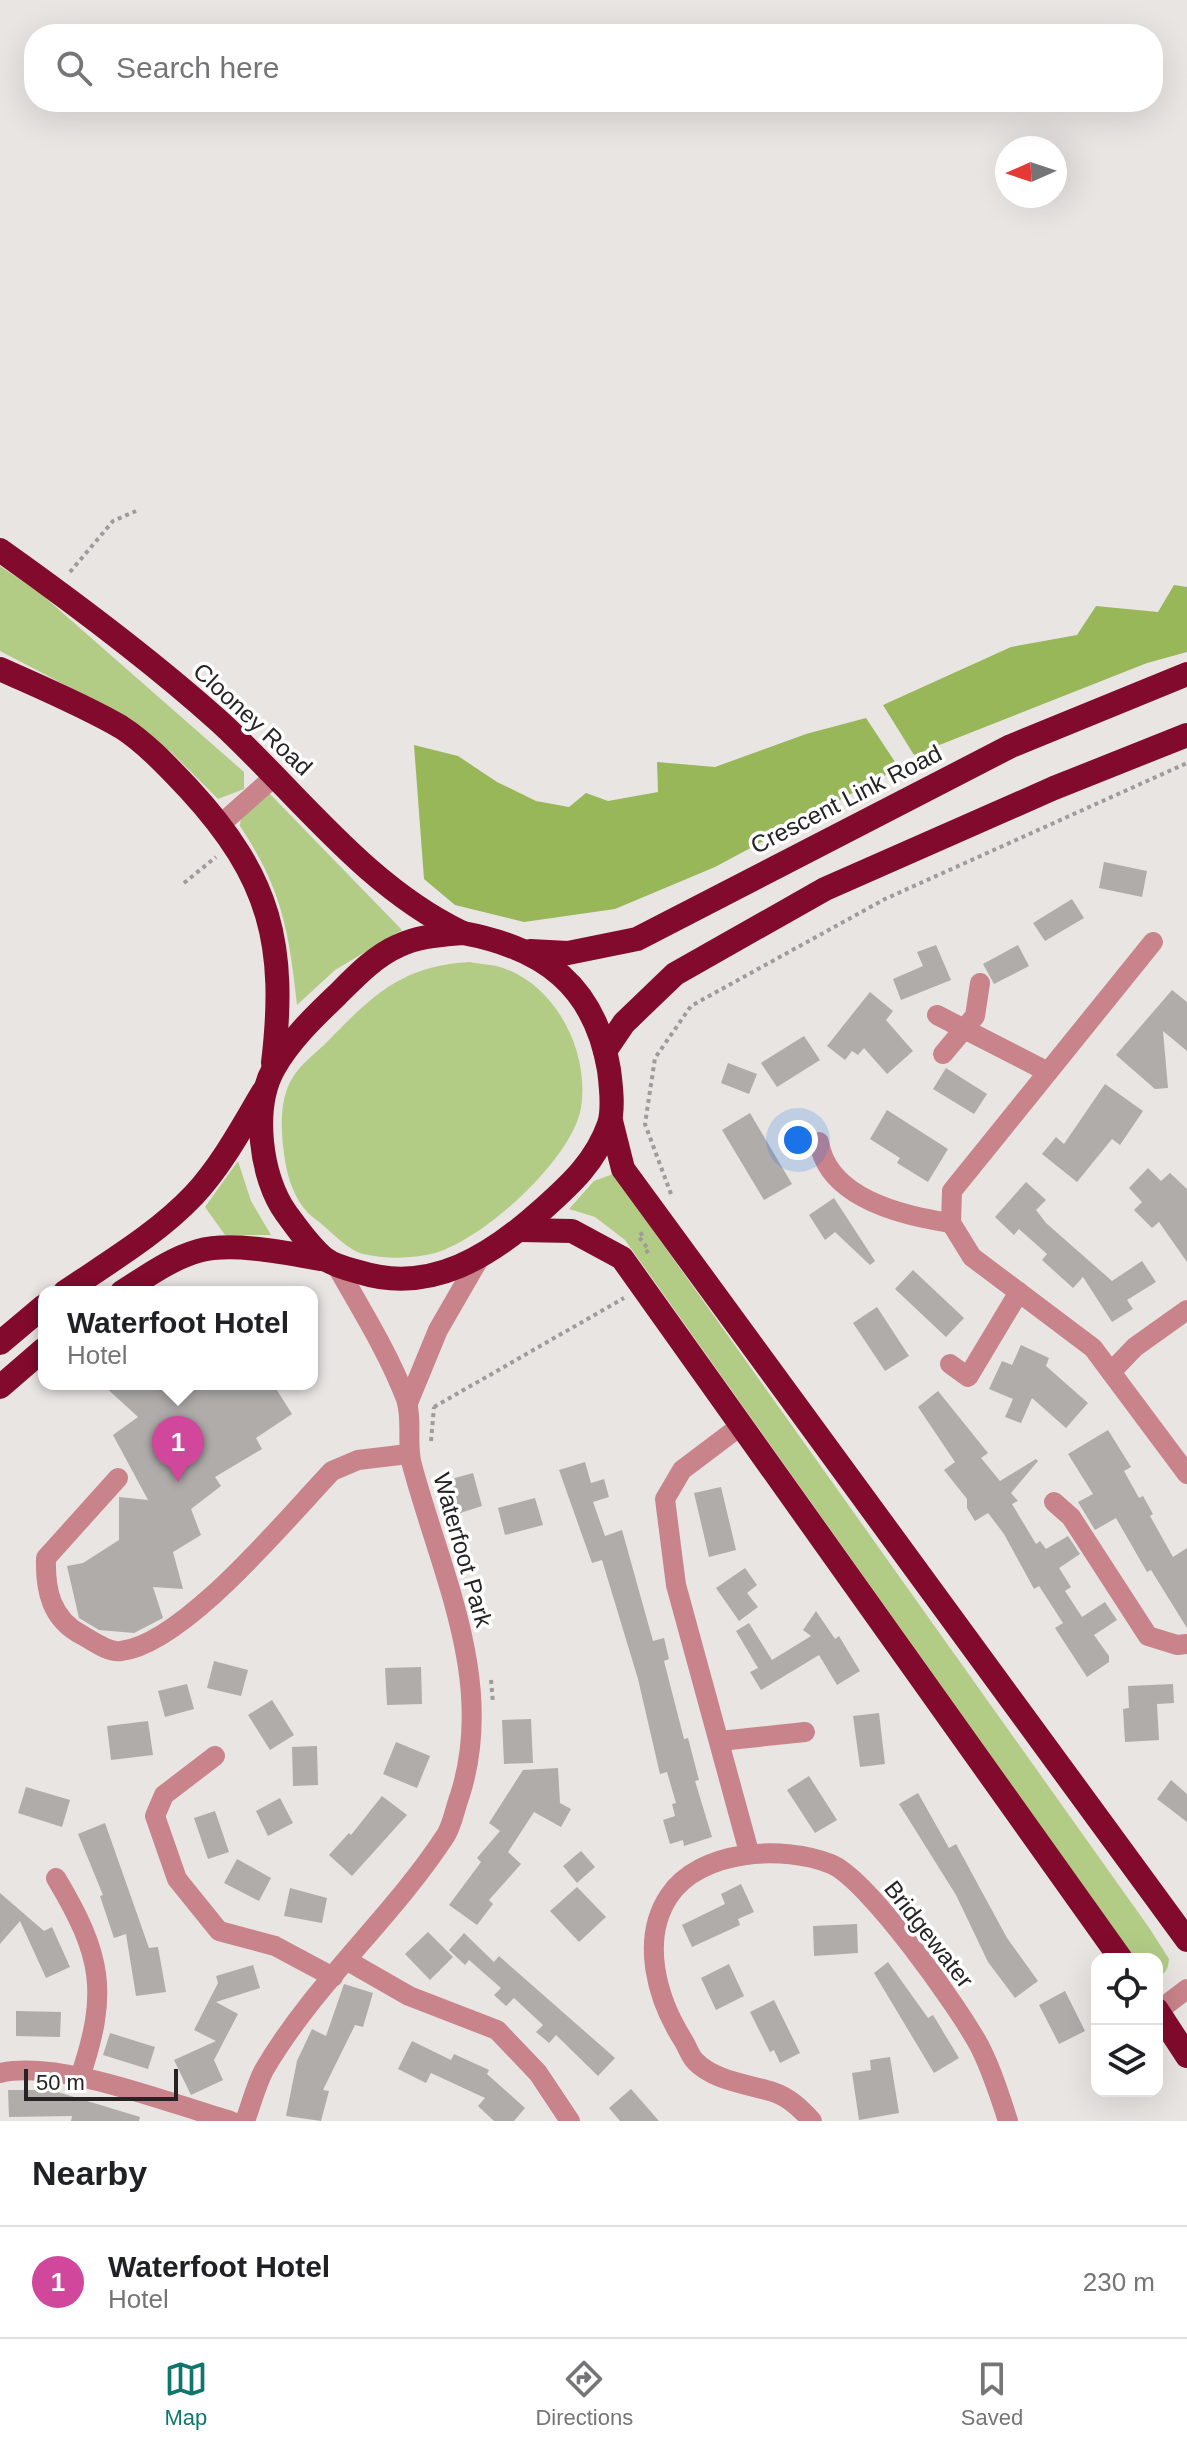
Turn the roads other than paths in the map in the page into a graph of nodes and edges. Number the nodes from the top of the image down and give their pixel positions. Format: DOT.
graph roads {
  1 [pos="0,550"];
  2 [pos="0,669"];
  3 [pos="1187,674"];
  4 [pos="1187,735"];
  5 [pos="275,776"];
  6 [pos="221,824"];
  7 [pos="463,933"];
  8 [pos="1153,942"];
  9 [pos="527,951"];
  10 [pos="980,983"];
  11 [pos="937,1015"];
  12 [pos="963,1029"];
  13 [pos="605,1051"];
  14 [pos="943,1054"];
  15 [pos="1046,1071"];
  16 [pos="270,1077"];
  17 [pos="611,1121"];
  18 [pos="819,1142"];
  19 [pos="951,1223"];
  20 [pos="520,1230"];
  21 [pos="479,1259"];
  22 [pos="331,1263"];
  23 [pos="74,1286"];
  24 [pos="131,1286"];
  25 [pos="1019,1292"];
  26 [pos="1187,1310"];
  27 [pos="38,1311"];
  28 [pos="0,1343"];
  29 [pos="38,1354"];
  30 [pos="950,1364"];
  31 [pos="1111,1372"];
  32 [pos="0,1387"];
  33 [pos="408,1408"];
  34 [pos="739,1427"];
  35 [pos="408,1454"];
  36 [pos="1187,1474"];
  37 [pos="118,1478"];
  38 [pos="1054,1502"];
  39 [pos="1187,1644"];
  40 [pos="805,1732"];
  41 [pos="720,1741"];
  42 [pos="215,1756"];
  43 [pos="749,1852"];
  44 [pos="56,1878"];
  45 [pos="1187,1940"];
  46 [pos="1117,1953"];
  47 [pos="348,1961"];
  48 [pos="333,1977"];
  49 [pos="1187,1989"];
  50 [pos="1163,2006"];
  51 [pos="1163,2018"];
  52 [pos="1187,2056"];
  53 [pos="0,2073"];
  54 [pos="80,2077"];
  55 [pos="231,2121"];
  56 [pos="245,2121"];
  57 [pos="570,2121"];
  58 [pos="812,2121"];
  59 [pos="1008,2121"];
  1 -- 5 [label="highway, Clooney Road"];
  2 -- 6 [label="highway"];
  3 -- 9 [label="highway, Crescent Link Road"];
  4 -- 13 [label="highway"];
  5 -- 6 [label="street"];
  5 -- 7 [label="highway, Clooney Road"];
  6 -- 16 [label="highway"];
  7 -- 9 [label="highway"];
  7 -- 16 [label="highway"];
  8 -- 15 [label="street"];
  9 -- 13 [label="highway"];
  10 -- 12 [label="street"];
  11 -- 12 [label="street"];
  12 -- 14 [label="street"];
  12 -- 15 [label="street"];
  13 -- 17 [label="highway"];
  15 -- 19 [label="street"];
  16 -- 22 [label="highway"];
  16 -- 23 [label="highway"];
  17 -- 20 [label="highway"];
  17 -- 45 [label="highway"];
  18 -- 19 [label="street"];
  19 -- 25 [label="street"];
  20 -- 21 [label="highway"];
  20 -- 34 [label="highway"];
  21 -- 22 [label="highway"];
  21 -- 33 [label="street, Waterfoot Park"];
  22 -- 24 [label="highway"];
  22 -- 33 [label="street, Waterfoot Park"];
  25 -- 30 [label="street"];
  25 -- 31 [label="street"];
  26 -- 31 [label="street"];
  27 -- 28 [label="highway"];
  29 -- 32 [label="highway"];
  31 -- 36 [label="street"];
  33 -- 35 [label="street, Waterfoot Park"];
  34 -- 41 [label="street"];
  34 -- 46 [label="highway"];
  35 -- 37 [label="street"];
  35 -- 47 [label="street, Waterfoot Park"];
  38 -- 39 [label="street"];
  40 -- 41 [label="street"];
  41 -- 43 [label="street"];
  42 -- 48 [label="street"];
  43 -- 58 [label="street, Bridgewater"];
  43 -- 59 [label="street, Bridgewater"];
  44 -- 54 [label="street"];
  47 -- 48 [label="street, Waterfoot Park"];
  47 -- 57 [label="street"];
  48 -- 56 [label="street, Waterfoot Park"];
  49 -- 50 [label="street"];
  51 -- 52 [label="highway"];
  53 -- 54 [label="street"];
  54 -- 55 [label="street"];
}
